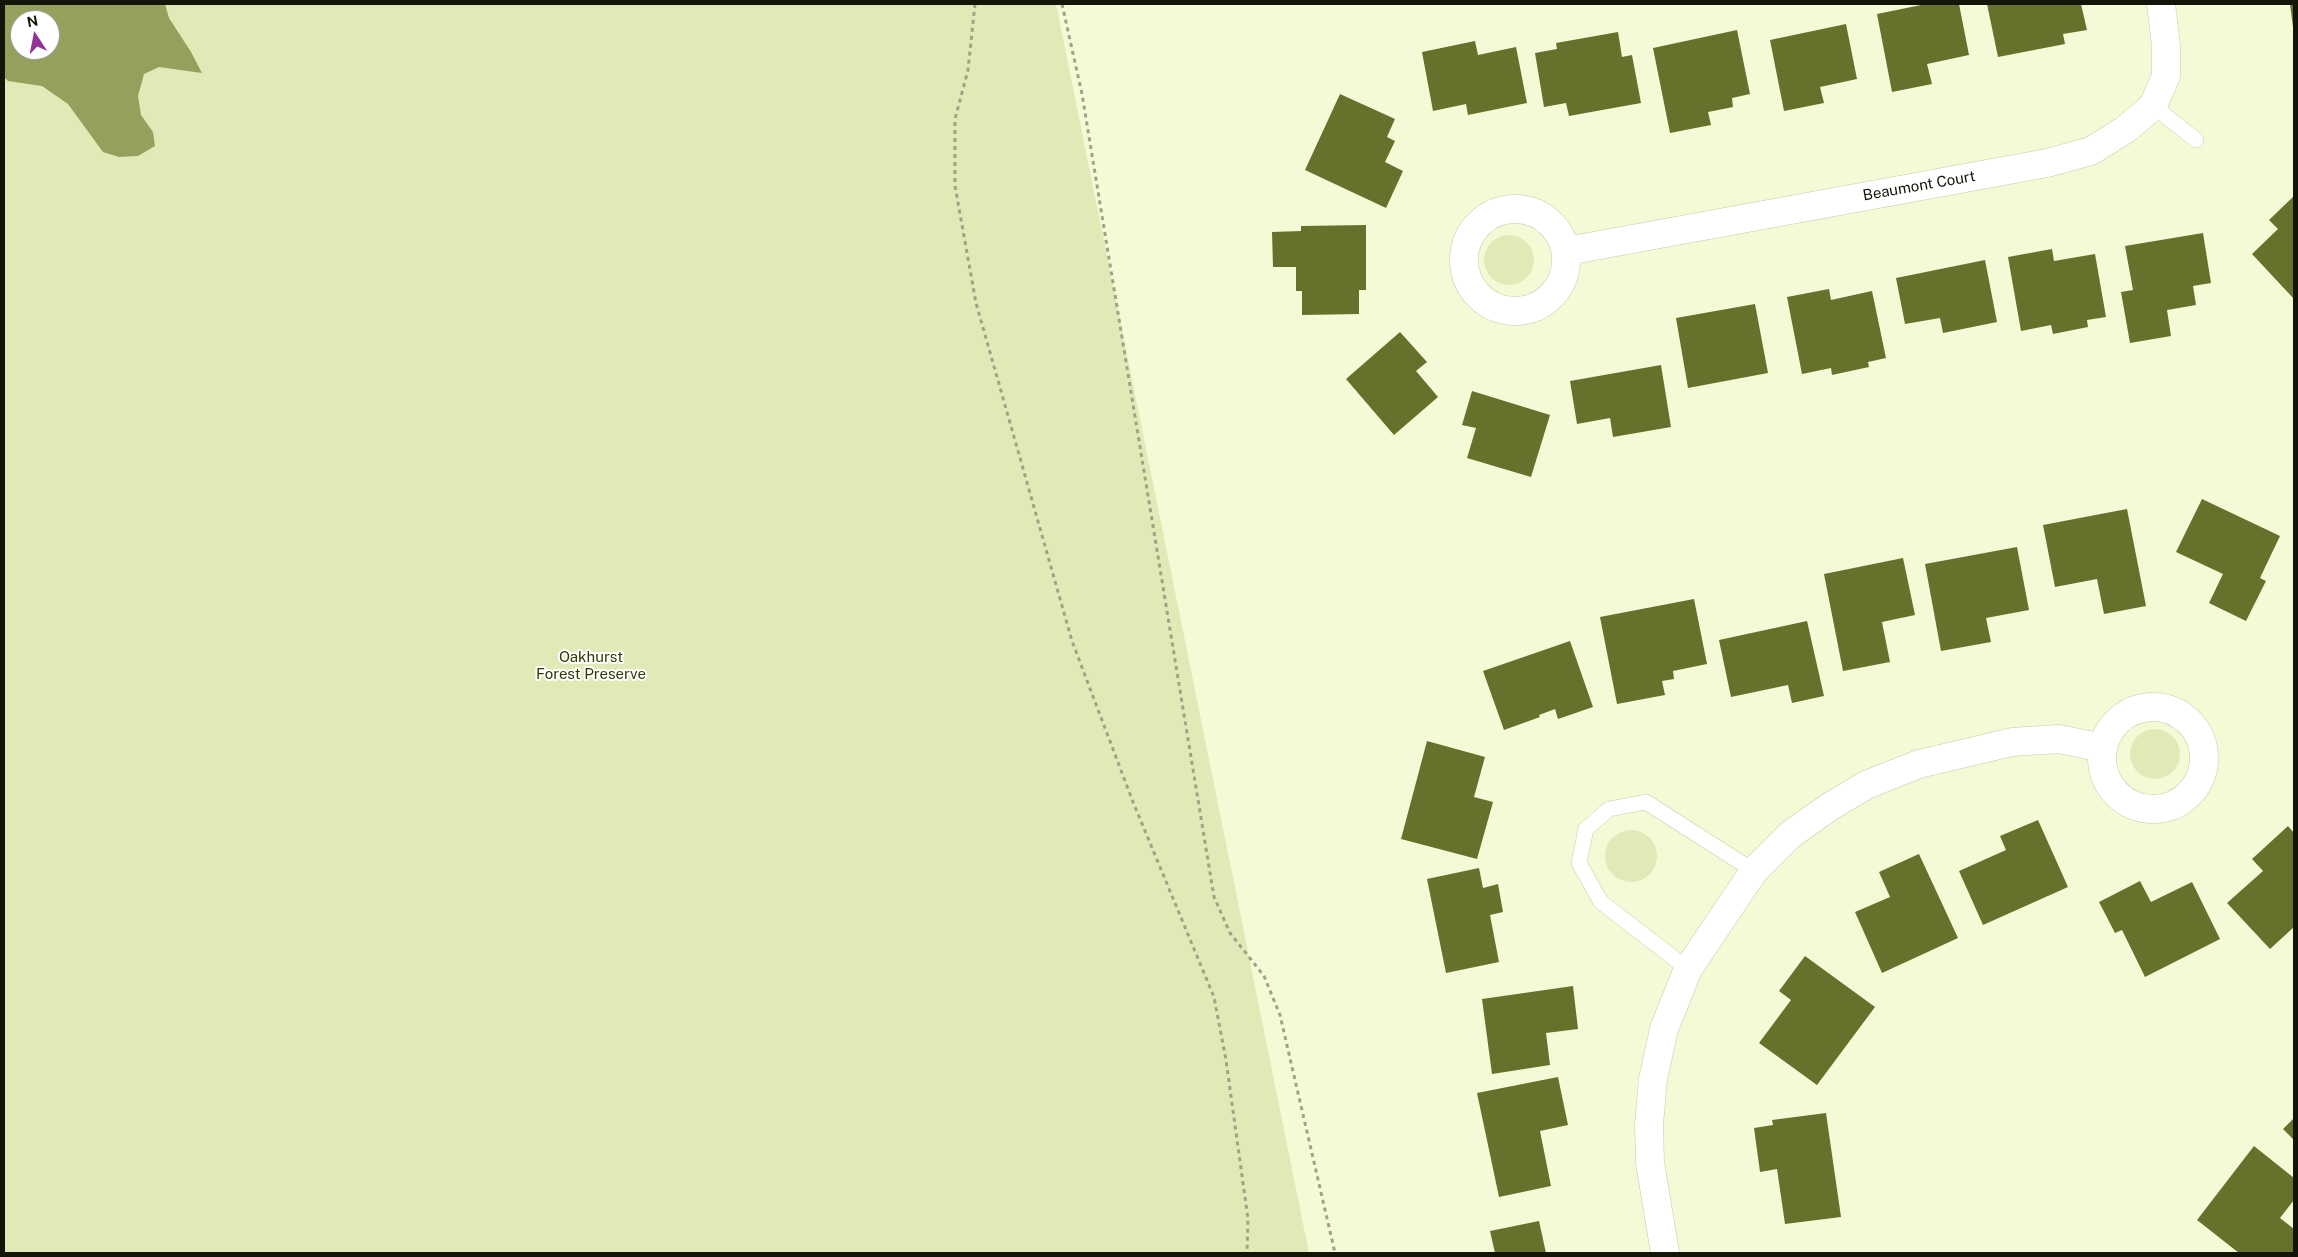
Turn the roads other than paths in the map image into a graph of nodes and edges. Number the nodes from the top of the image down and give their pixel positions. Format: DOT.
graph roads {
  1 [pos="2161,4"];
  2 [pos="2153,106"];
  3 [pos="2196,140"];
  4 [pos="1567,251"];
  5 [pos="2103,748"];
  6 [pos="1754,871"];
  7 [pos="1688,969"];
  8 [pos="1665,1253"];
  1 -- 2 [label="street, Beaumont Court"];
  2 -- 3 [label="lane"];
  2 -- 4 [label="street, Beaumont Court"];
  5 -- 6 [label="street"];
  6 -- 7 [label="street"];
  6 -- 7 [label="lane"];
  7 -- 8 [label="street"];
}
